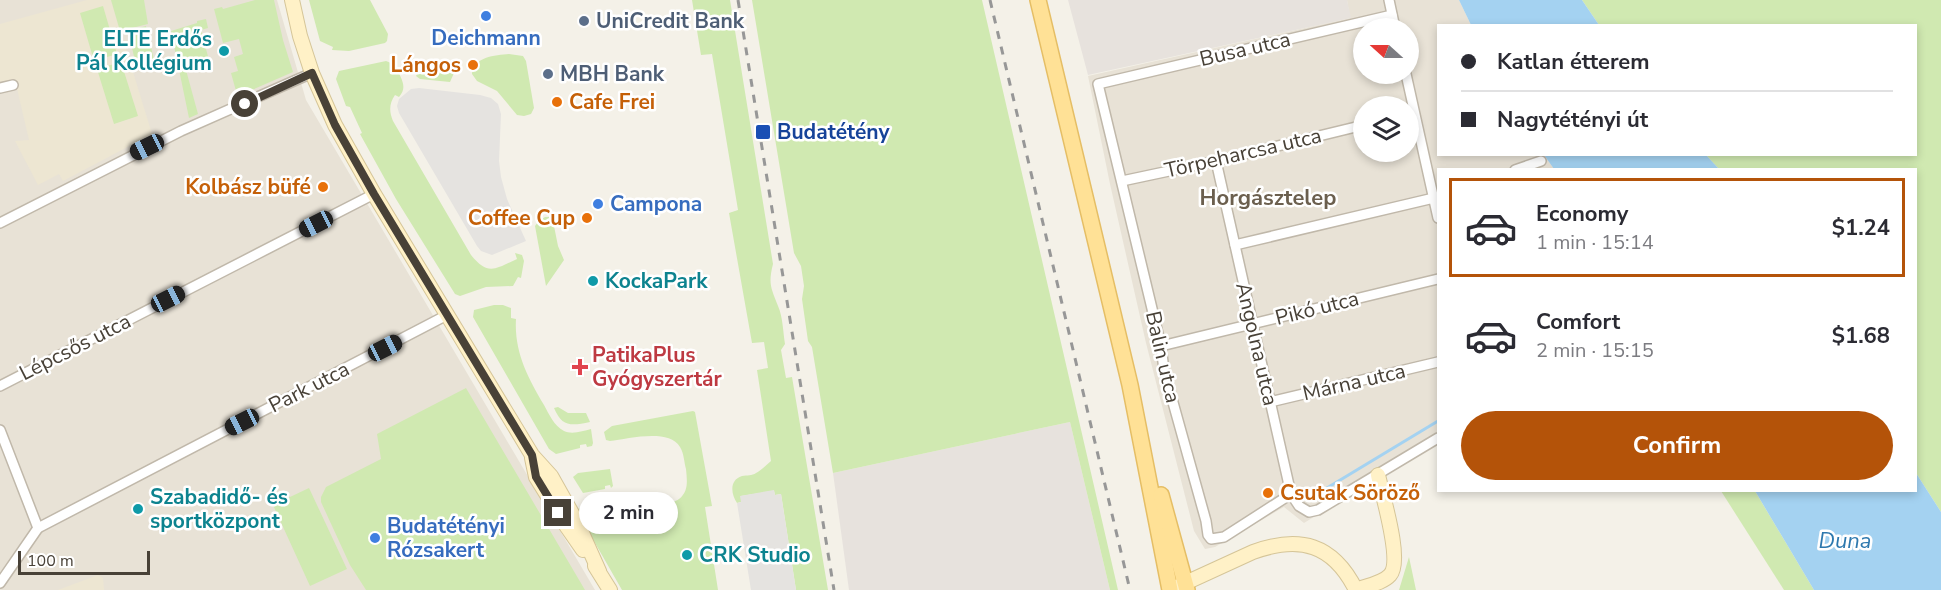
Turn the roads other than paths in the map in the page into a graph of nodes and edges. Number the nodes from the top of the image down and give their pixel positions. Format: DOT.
graph roads {
  1 [pos="292,0"];
  2 [pos="1038,0"];
  3 [pos="1389,0"];
  4 [pos="1392,15"];
  5 [pos="1393,18"];
  6 [pos="312,73"];
  7 [pos="1098,84"];
  8 [pos="13,85"];
  9 [pos="0,88"];
  10 [pos="1353,128"];
  11 [pos="1419,138"];
  12 [pos="1215,161"];
  13 [pos="1541,161"];
  14 [pos="1521,168"];
  15 [pos="1122,181"];
  16 [pos="374,194"];
  17 [pos="1436,198"];
  18 [pos="0,223"];
  19 [pos="1235,245"];
  20 [pos="1437,279"];
  21 [pos="447,315"];
  22 [pos="1252,324"];
  23 [pos="1161,346"];
  24 [pos="1437,362"];
  25 [pos="1130,385"];
  26 [pos="0,386"];
  27 [pos="1270,402"];
  28 [pos="0,430"];
  29 [pos="1437,439"];
  30 [pos="1378,475"];
  31 [pos="1291,494"];
  32 [pos="38,528"];
  33 [pos="0,582"];
  34 [pos="1186,587"];
  35 [pos="610,590"];
  36 [pos="1170,590"];
  37 [pos="1356,590"];
  1 -- 6 [label="main road"];
  2 -- 25 [label="main road"];
  3 -- 4 [label="street"];
  4 -- 5 [label="street"];
  4 -- 7 [label="street, Busa utca"];
  6 -- 16 [label="main road"];
  6 -- 18 [label="street"];
  7 -- 15 [label="street, Balin utca"];
  8 -- 9 [label="street"];
  10 -- 12 [label="street, Törpeharcsa utca"];
  11 -- 17 [label="street"];
  12 -- 15 [label="street, Törpeharcsa utca"];
  12 -- 19 [label="street, Angolna utca"];
  13 -- 14 [label="street"];
  15 -- 23 [label="street, Balin utca"];
  16 -- 21 [label="main road"];
  16 -- 26 [label="street, Lépcsős utca"];
  17 -- 19 [label="street"];
  19 -- 22 [label="street, Angolna utca"];
  20 -- 22 [label="street, Pikó utca"];
  21 -- 32 [label="street, Park utca"];
  21 -- 35 [label="main road"];
  22 -- 23 [label="street, Pikó utca"];
  22 -- 27 [label="street, Angolna utca"];
  23 -- 31 [label="street, Balin utca"];
  24 -- 27 [label="street, Márna utca"];
  25 -- 34 [label="main road"];
  25 -- 36 [label="main road"];
  27 -- 31 [label="street, Angolna utca"];
  28 -- 32 [label="street"];
  29 -- 30 [label="street"];
  30 -- 31 [label="street"];
  30 -- 37 [label="main road"];
  32 -- 33 [label="street, Park utca"];
  34 -- 36 [label="main road"];
  34 -- 37 [label="main road"];
}
